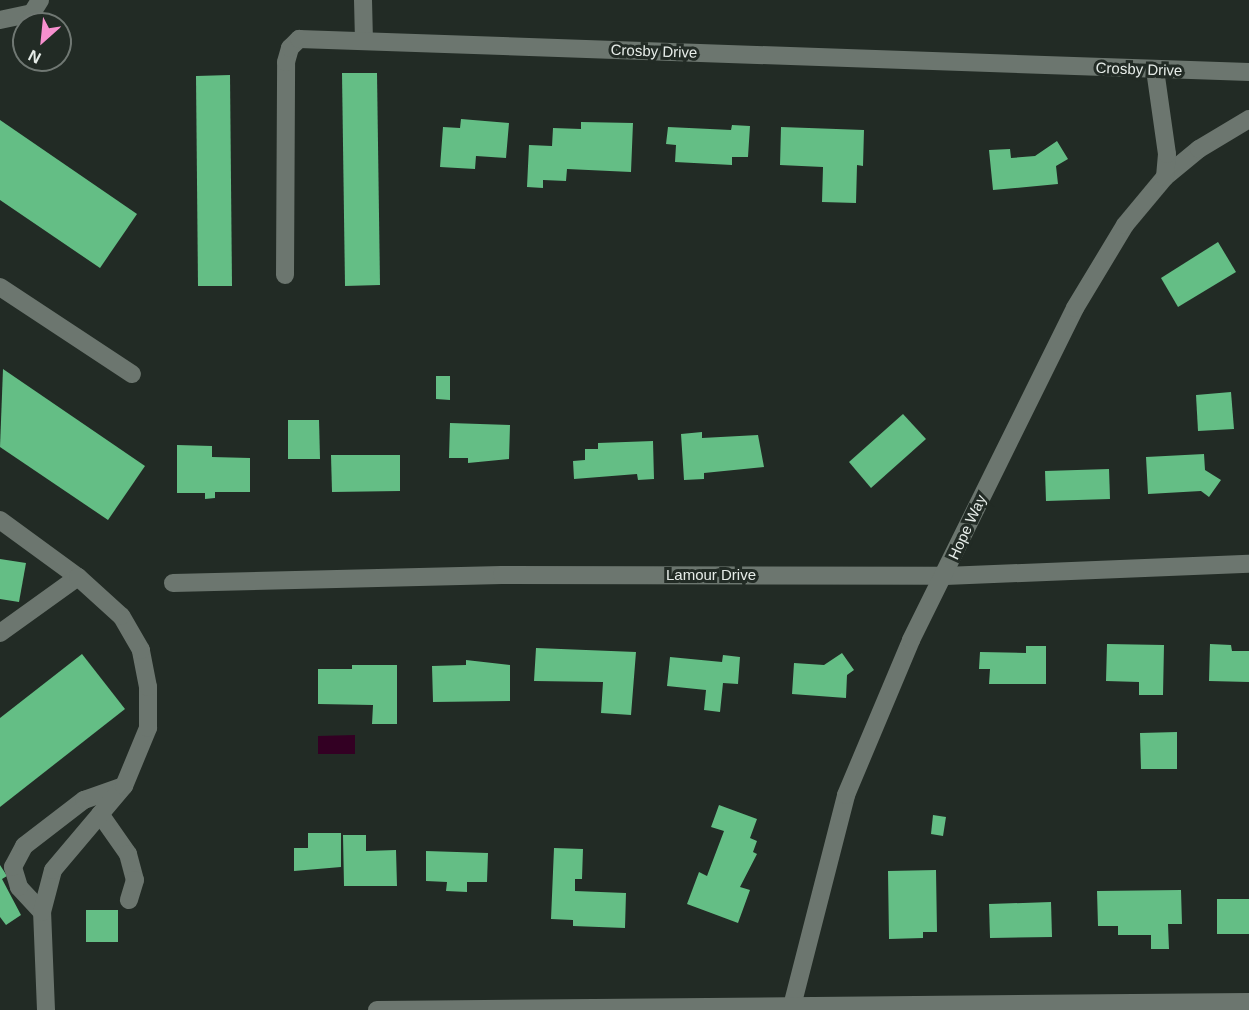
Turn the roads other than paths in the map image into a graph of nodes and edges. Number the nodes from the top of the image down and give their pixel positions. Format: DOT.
graph roads {
  1 [pos="40,0"];
  2 [pos="363,0"];
  3 [pos="0,20"];
  4 [pos="364,41"];
  5 [pos="1155,70"];
  6 [pos="1249,72"];
  7 [pos="1249,119"];
  8 [pos="1165,177"];
  9 [pos="285,275"];
  10 [pos="0,287"];
  11 [pos="132,374"];
  12 [pos="0,520"];
  13 [pos="1249,564"];
  14 [pos="945,576"];
  15 [pos="78,577"];
  16 [pos="173,583"];
  17 [pos="0,633"];
  18 [pos="124,786"];
  19 [pos="100,814"];
  20 [pos="129,900"];
  21 [pos="42,912"];
  22 [pos="1249,1002"];
  23 [pos="792,1006"];
  24 [pos="46,1010"];
  25 [pos="377,1010"];
  1 -- 3 [label="street"];
  2 -- 4 [label="street"];
  4 -- 5 [label="street, Crosby Drive"];
  4 -- 9 [label="street, Crosby Drive"];
  5 -- 6 [label="street, Crosby Drive"];
  5 -- 8 [label="street"];
  7 -- 8 [label="street, Hope Way"];
  8 -- 14 [label="street, Hope Way"];
  10 -- 11 [label="street"];
  12 -- 15 [label="street"];
  13 -- 14 [label="street, Lamour Drive"];
  14 -- 16 [label="street, Lamour Drive"];
  14 -- 23 [label="street, Hope Way"];
  15 -- 17 [label="street"];
  15 -- 18 [label="street"];
  18 -- 19 [label="street"];
  18 -- 21 [label="street"];
  19 -- 20 [label="street"];
  19 -- 21 [label="street"];
  21 -- 24 [label="street"];
  22 -- 23 [label="street"];
  23 -- 25 [label="street"];
}
